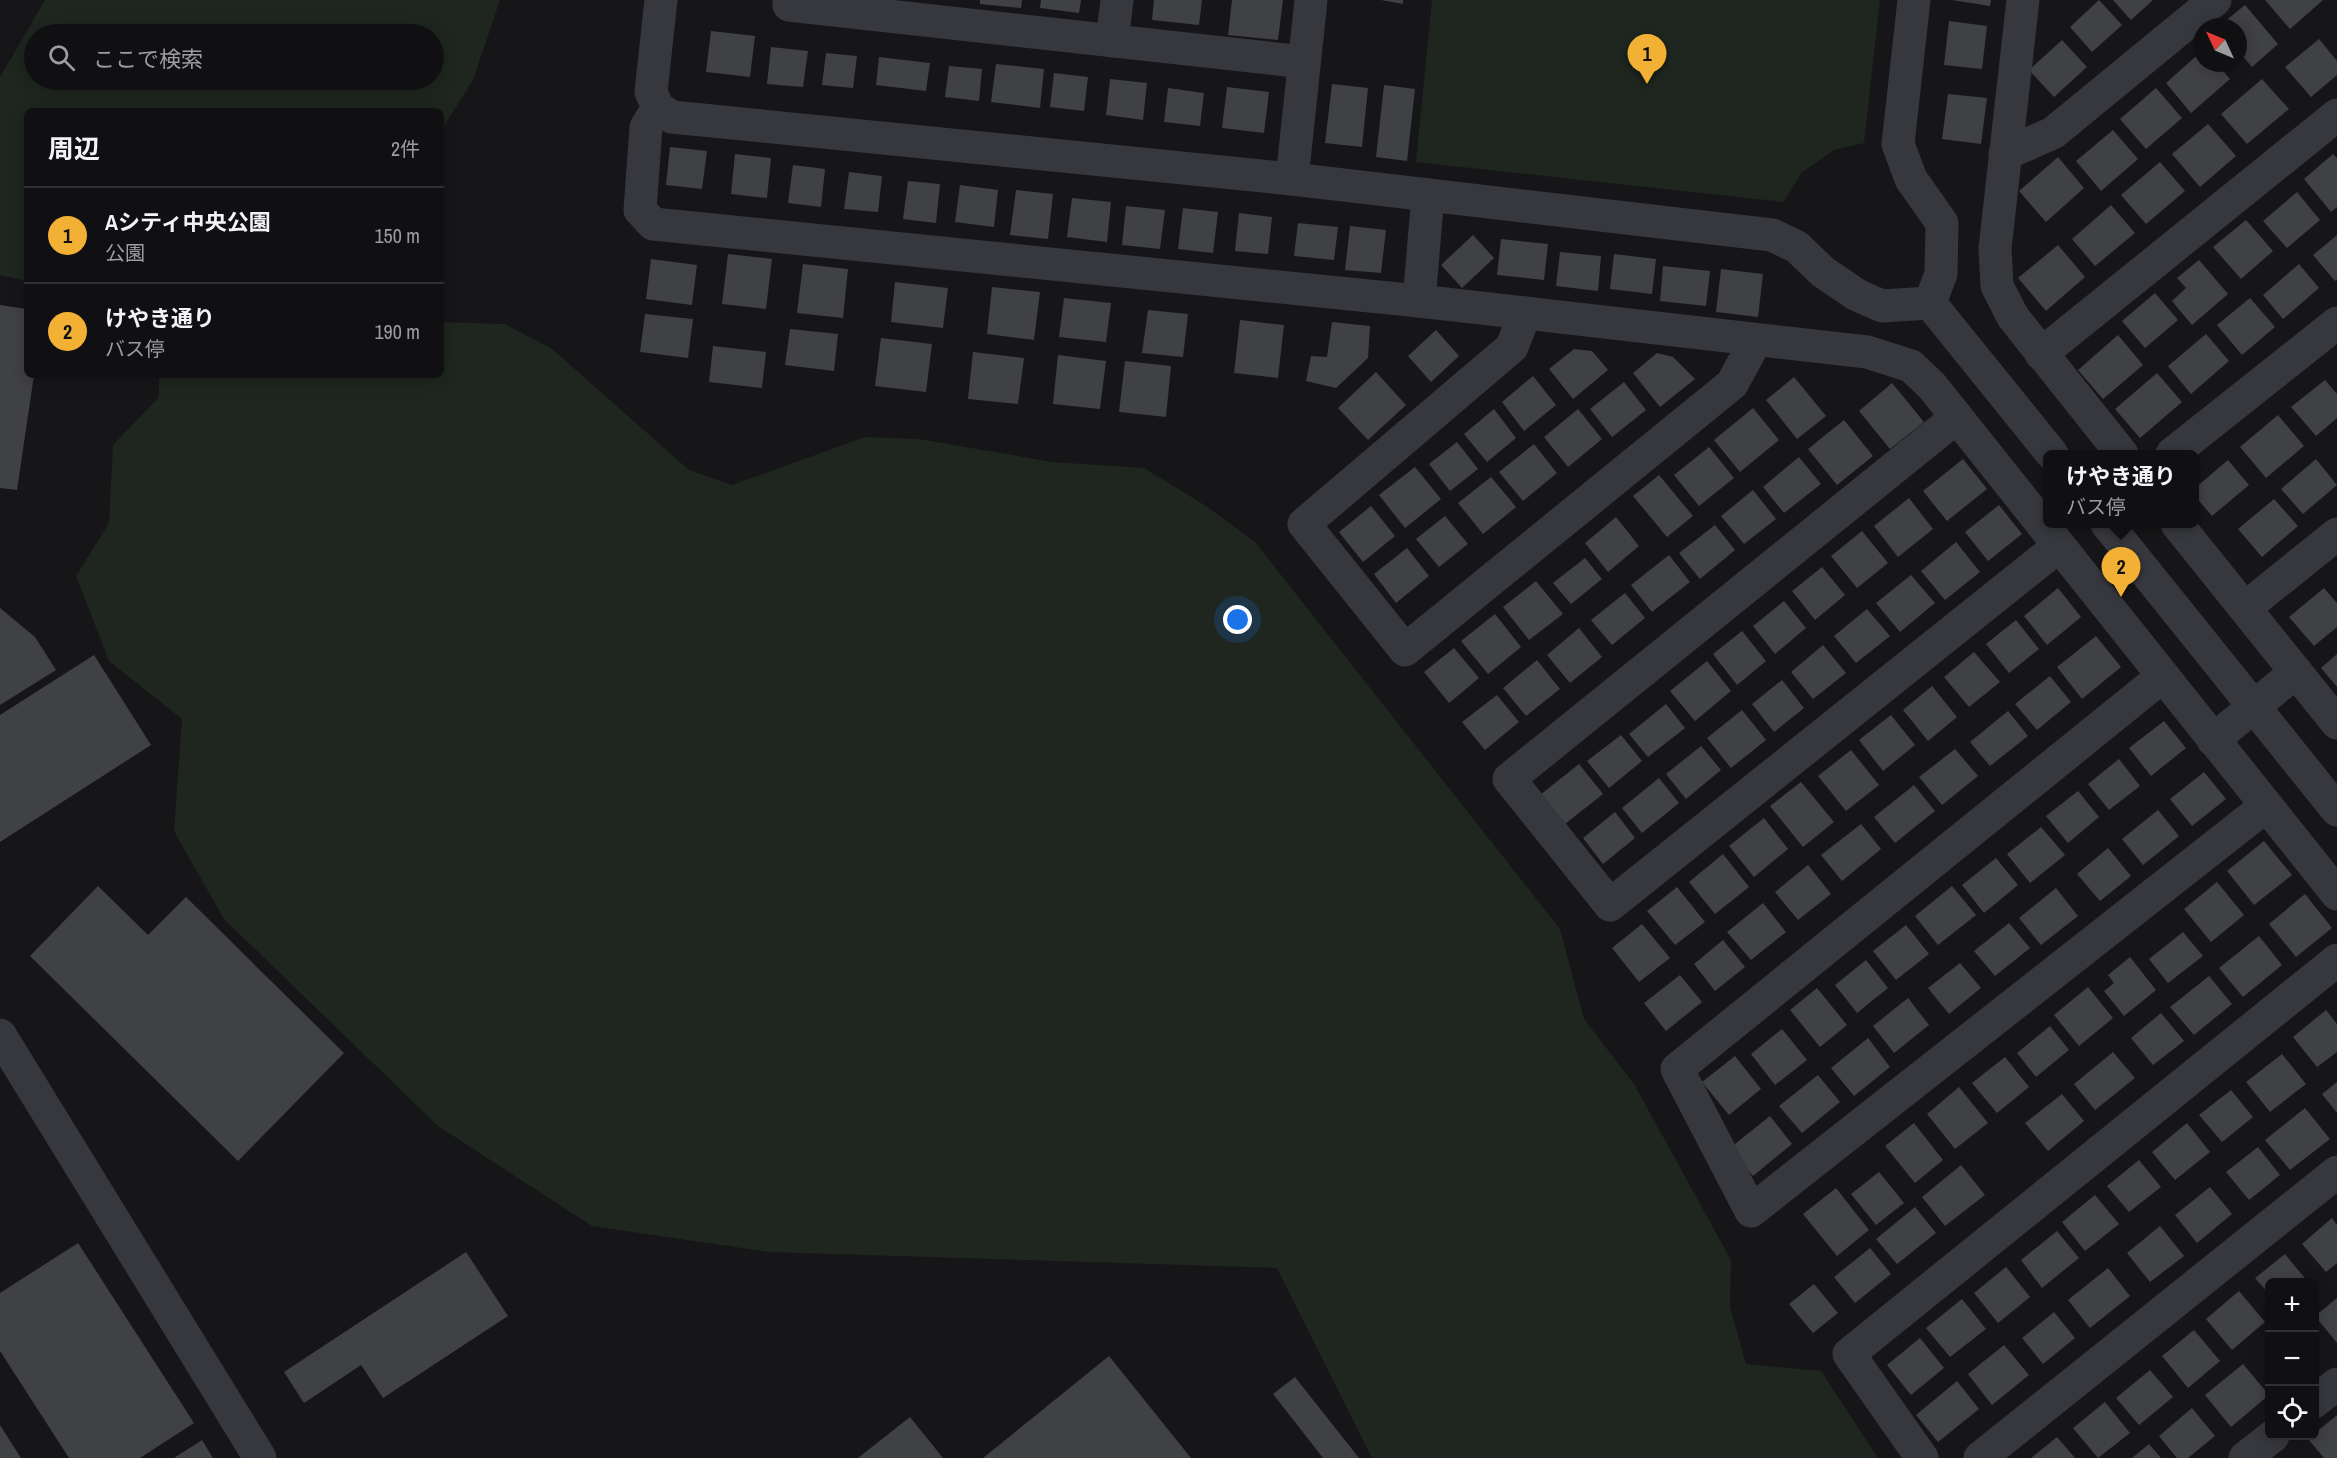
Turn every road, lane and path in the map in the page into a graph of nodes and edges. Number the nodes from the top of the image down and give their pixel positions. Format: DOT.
graph roads {
  1 [pos="661,0"];
  2 [pos="789,0"];
  3 [pos="1117,0"];
  4 [pos="1311,0"];
  5 [pos="1914,0"];
  6 [pos="2023,0"];
  7 [pos="2215,0"];
  8 [pos="948,11"];
  9 [pos="1112,41"];
  10 [pos="1304,63"];
  11 [pos="657,108"];
  12 [pos="2337,115"];
  13 [pos="2006,154"];
  14 [pos="1292,179"];
  15 [pos="1428,195"];
  16 [pos="1419,302"];
  17 [pos="1930,303"];
  18 [pos="1525,314"];
  19 [pos="2337,323"];
  20 [pos="1756,339"];
  21 [pos="2041,354"];
  22 [pos="1957,417"];
  23 [pos="2049,450"];
  24 [pos="2119,450"];
  25 [pos="2177,450"];
  26 [pos="2043,526"];
  27 [pos="2045,528"];
  28 [pos="2110,528"];
  29 [pos="2180,528"];
  30 [pos="2337,534"];
  31 [pos="2059,546"];
  32 [pos="2245,608"];
  33 [pos="2296,672"];
  34 [pos="2163,676"];
  35 [pos="2254,707"];
  36 [pos="2337,723"];
  37 [pos="2212,740"];
  38 [pos="2266,806"];
  39 [pos="2337,810"];
  40 [pos="2337,894"];
  41 [pos="2337,960"];
  42 [pos="0,1035"];
  43 [pos="2337,1172"];
  44 [pos="2337,1384"];
  45 [pos="2319,1398"];
  46 [pos="2268,1440"];
  47 [pos="260,1458"];
  48 [pos="1922,1458"];
  49 [pos="1980,1458"];
  50 [pos="2246,1458"];
  1 -- 11 [label="street"];
  2 -- 8 [label="street"];
  3 -- 9 [label="street"];
  4 -- 10 [label="street"];
  5 -- 17 [label="street"];
  6 -- 13 [label="street"];
  7 -- 13 [label="street"];
  8 -- 9 [label="street"];
  9 -- 10 [label="street"];
  10 -- 14 [label="street"];
  11 -- 14 [label="street"];
  11 -- 16 [label="street"];
  12 -- 21 [label="street"];
  13 -- 21 [label="street"];
  14 -- 15 [label="street"];
  15 -- 16 [label="street"];
  15 -- 17 [label="street"];
  16 -- 18 [label="street"];
  17 -- 23 [label="street"];
  18 -- 20 [label="street"];
  18 -- 20 [label="street"];
  19 -- 25 [label="street"];
  20 -- 22 [label="street"];
  21 -- 24 [label="street"];
  22 -- 26 [label="street"];
  22 -- 31 [label="street"];
  27 -- 31 [label="street"];
  28 -- 35 [label="street"];
  29 -- 32 [label="street"];
  30 -- 32 [label="street"];
  31 -- 34 [label="street"];
  32 -- 33 [label="street"];
  33 -- 35 [label="street"];
  33 -- 36 [label="street"];
  34 -- 37 [label="street"];
  34 -- 38 [label="street"];
  35 -- 37 [label="street"];
  35 -- 39 [label="street"];
  37 -- 38 [label="street"];
  38 -- 40 [label="street"];
  41 -- 48 [label="street"];
  42 -- 47 [label="street"];
  43 -- 49 [label="street"];
  44 -- 45 [label="street"];
  46 -- 50 [label="street"];
}
